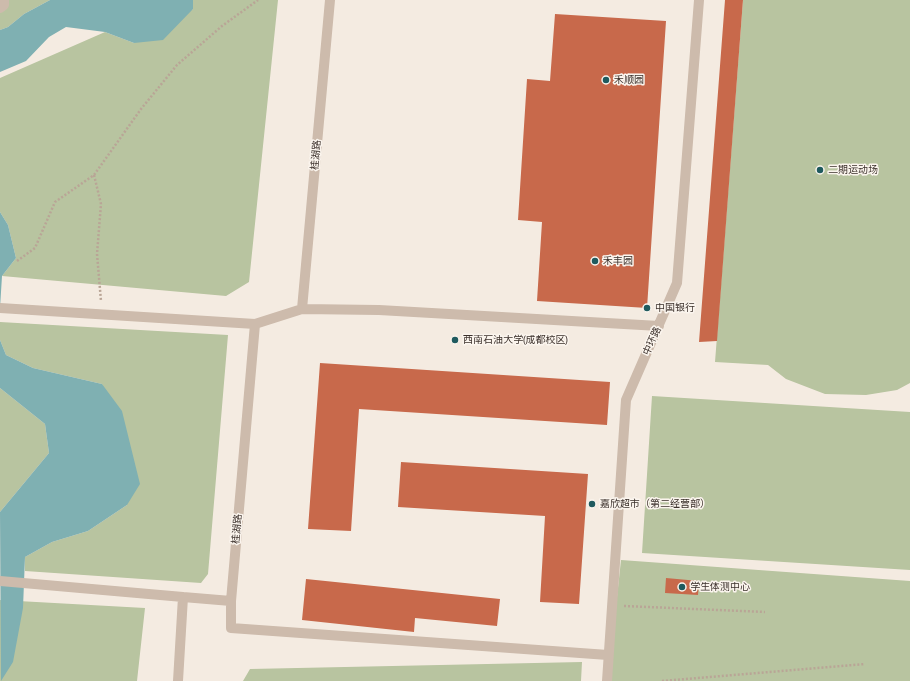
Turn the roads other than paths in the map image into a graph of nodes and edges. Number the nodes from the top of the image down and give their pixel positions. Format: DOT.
graph roads {
  1 [pos="4,0"];
  2 [pos="330,0"];
  3 [pos="699,0"];
  4 [pos="0,8"];
  5 [pos="3,308"];
  6 [pos="302,309"];
  7 [pos="254,324"];
  8 [pos="658,326"];
  9 [pos="0,581"];
  10 [pos="183,597"];
  11 [pos="231,601"];
  12 [pos="608,655"];
  13 [pos="178,681"];
  14 [pos="607,681"];
  1 -- 4 [label="lane"];
  2 -- 6 [label="lane, 桂湖路"];
  3 -- 8 [label="lane, 中环路"];
  5 -- 7 [label="lane"];
  6 -- 7 [label="lane"];
  6 -- 8 [label="lane"];
  7 -- 11 [label="lane, 桂湖路"];
  8 -- 12 [label="lane, 中环路"];
  9 -- 10 [label="lane"];
  10 -- 11 [label="lane"];
  10 -- 13 [label="lane"];
  11 -- 12 [label="lane, 桂湖路"];
  12 -- 14 [label="lane, 中环路"];
}
